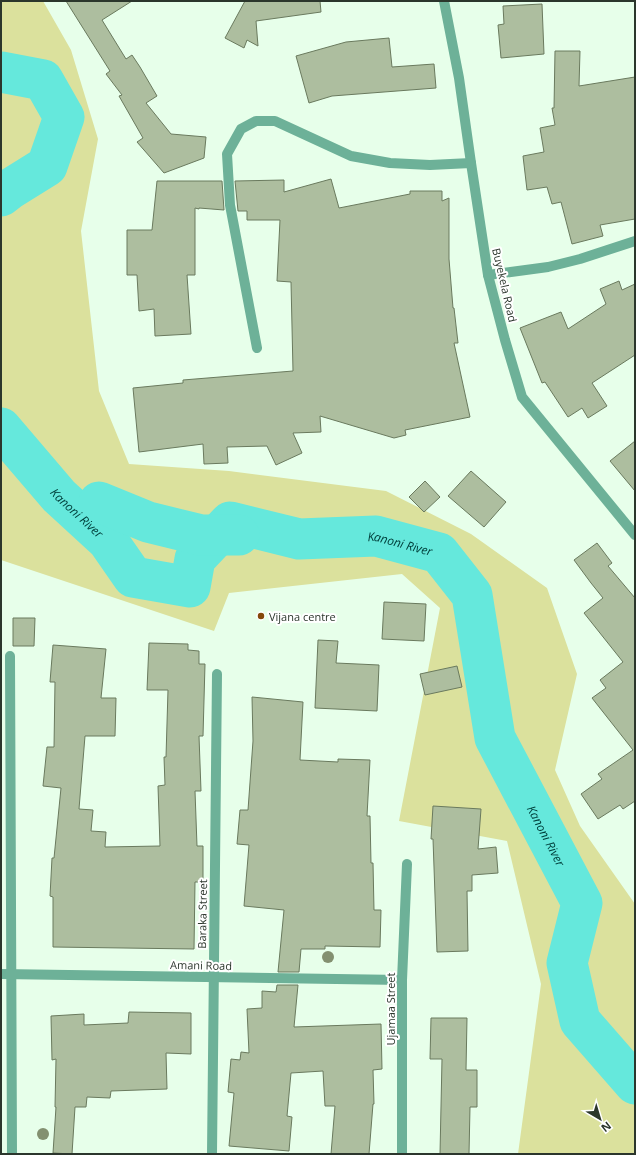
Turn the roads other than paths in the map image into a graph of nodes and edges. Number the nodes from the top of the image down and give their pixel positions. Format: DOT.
graph roads {
  1 [pos="444,1"];
  2 [pos="471,163"];
  3 [pos="635,240"];
  4 [pos="488,275"];
  5 [pos="258,348"];
  6 [pos="635,535"];
  7 [pos="10,656"];
  8 [pos="217,674"];
  9 [pos="407,864"];
  10 [pos="6,974"];
  11 [pos="214,977"];
  12 [pos="402,980"];
  13 [pos="12,1154"];
  14 [pos="212,1154"];
  15 [pos="402,1154"];
  1 -- 2 [label="street, Buyekela Road"];
  2 -- 4 [label="street, Buyekela Road"];
  2 -- 5 [label="street"];
  3 -- 4 [label="street"];
  4 -- 6 [label="street, Buyekela Road"];
  7 -- 10 [label="street"];
  8 -- 11 [label="street, Baraka Street"];
  9 -- 12 [label="street, Ujamaa Street"];
  10 -- 11 [label="street, Amani Road"];
  10 -- 13 [label="street"];
  11 -- 12 [label="street, Amani Road"];
  11 -- 14 [label="street, Baraka Street"];
  12 -- 15 [label="street, Ujamaa Street"];
}
